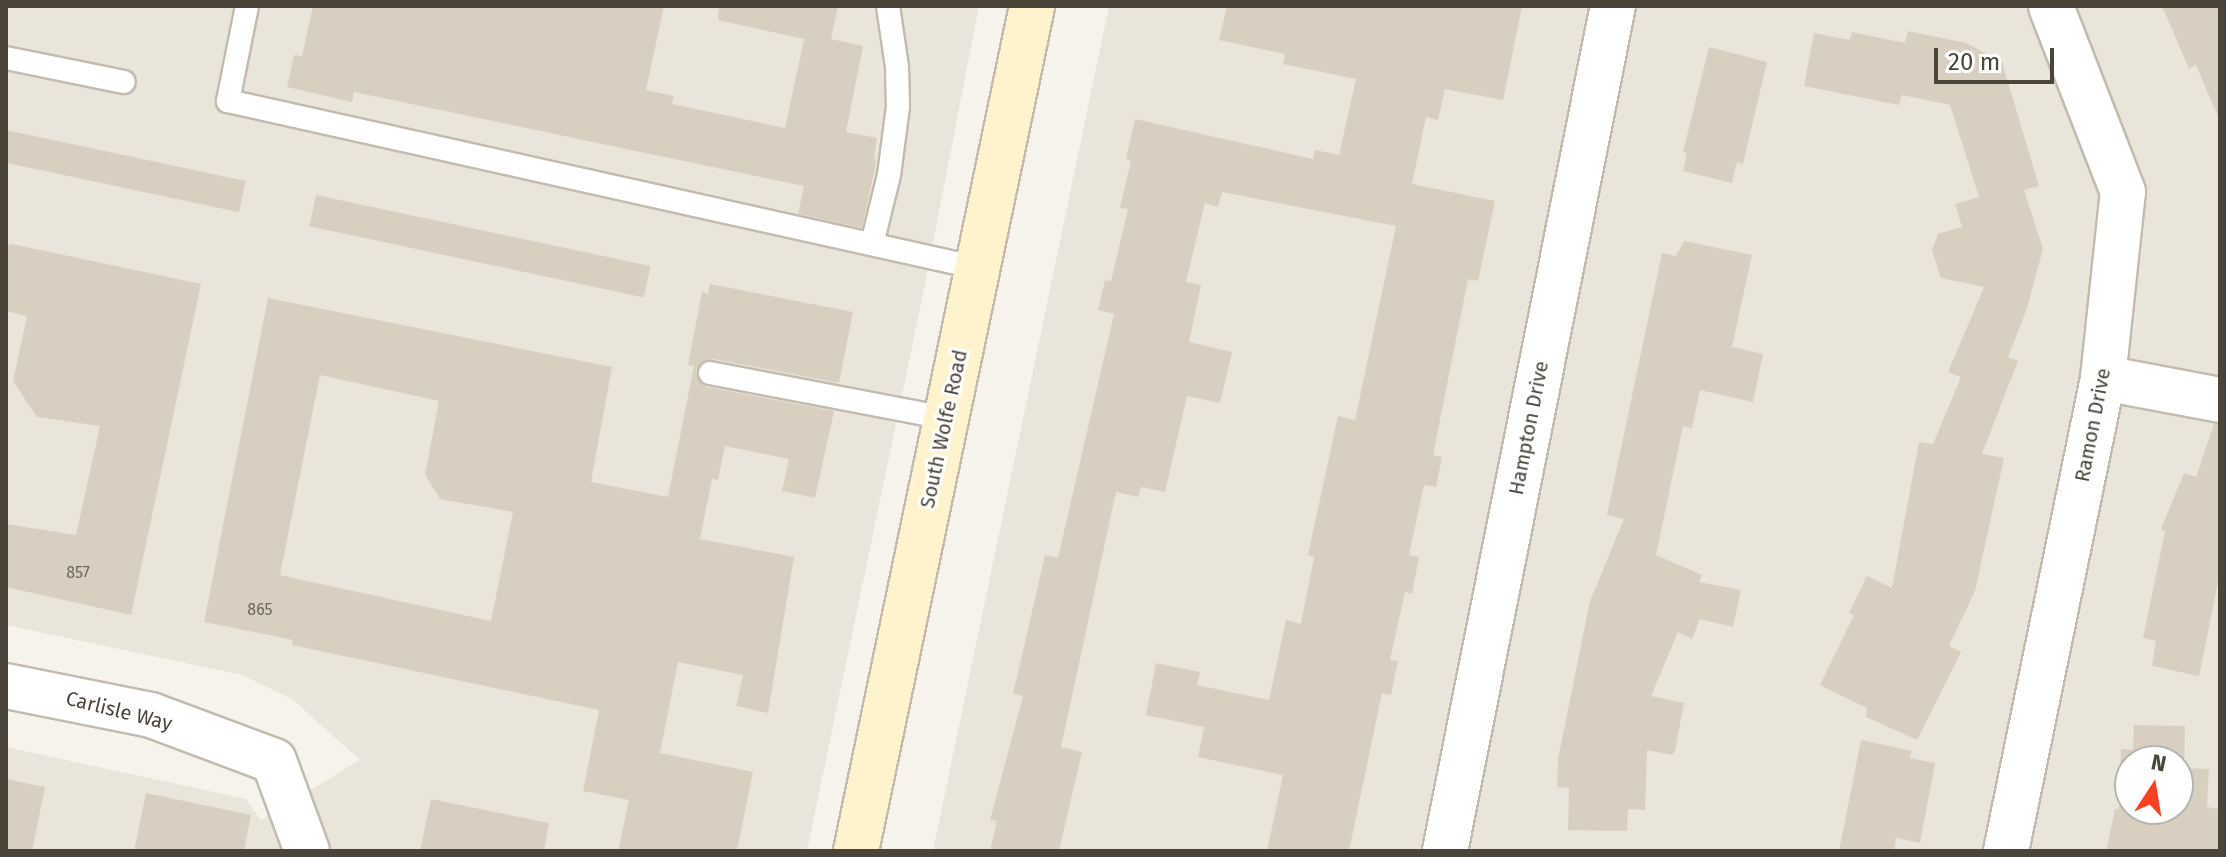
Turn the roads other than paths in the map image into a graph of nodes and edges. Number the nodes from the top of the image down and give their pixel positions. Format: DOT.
graph roads {
  1 [pos="247,6"];
  2 [pos="888,6"];
  3 [pos="1032,6"];
  4 [pos="1613,6"];
  5 [pos="2051,6"];
  6 [pos="6,58"];
  7 [pos="124,82"];
  8 [pos="872,244"];
  9 [pos="978,268"];
  10 [pos="710,373"];
  11 [pos="2103,378"];
  12 [pos="2220,400"];
  13 [pos="947,418"];
  14 [pos="6,686"];
  15 [pos="307,851"];
  16 [pos="856,851"];
  17 [pos="1445,851"];
  18 [pos="2006,851"];
  1 -- 8 [label="lane"];
  2 -- 8 [label="lane"];
  3 -- 9 [label="main road, South Wolfe Road"];
  4 -- 17 [label="street, Hampton Drive"];
  5 -- 11 [label="street, Ramon Drive"];
  6 -- 7 [label="lane"];
  8 -- 9 [label="lane"];
  9 -- 13 [label="main road, South Wolfe Road"];
  10 -- 13 [label="lane"];
  11 -- 12 [label="street"];
  11 -- 18 [label="street, Ramon Drive"];
  13 -- 16 [label="main road, South Wolfe Road"];
  14 -- 15 [label="street, Carlisle Way"];
}
